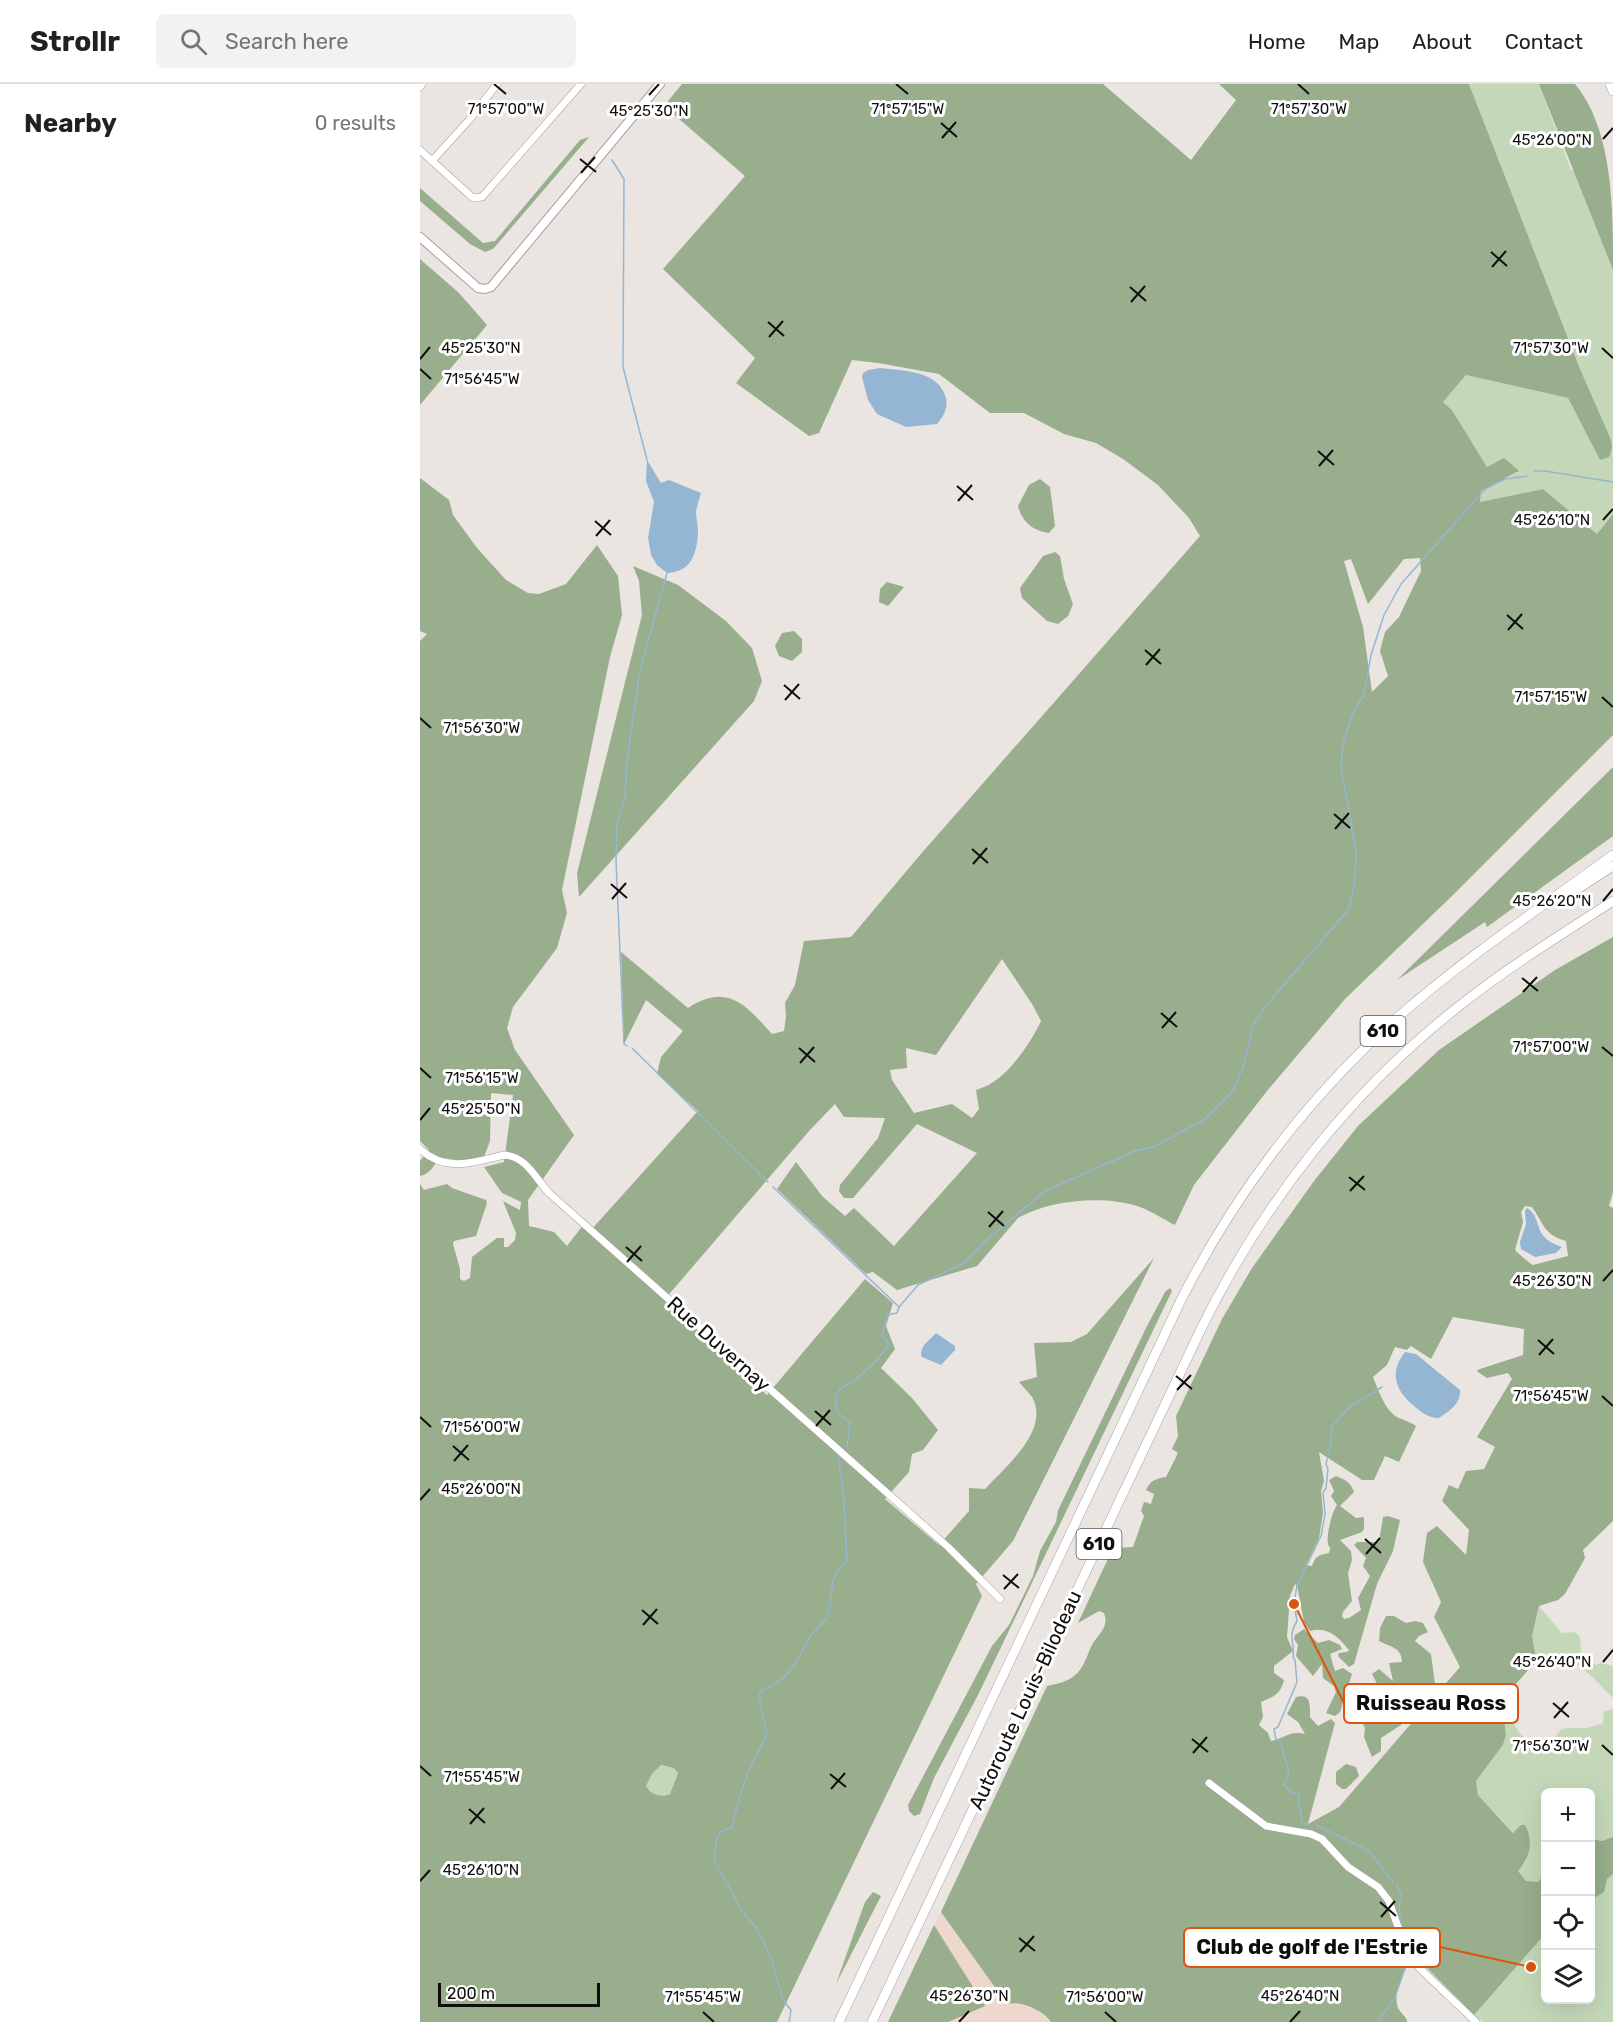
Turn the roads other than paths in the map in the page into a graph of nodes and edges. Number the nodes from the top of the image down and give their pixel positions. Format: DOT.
graph roads {
  1 [pos="497,84"];
  2 [pos="581,84"];
  3 [pos="660,84"];
  4 [pos="1610,84"];
  5 [pos="1613,91"];
  6 [pos="420,150"];
  7 [pos="432,161"];
  8 [pos="420,237"];
  9 [pos="1613,855"];
  10 [pos="1613,866"];
  11 [pos="1613,901"];
  12 [pos="1613,907"];
  13 [pos="1575,926"];
  14 [pos="1492,943"];
  15 [pos="420,1149"];
  16 [pos="1000,1599"];
  17 [pos="1209,1784"];
  18 [pos="839,2022"];
  19 [pos="872,2022"];
  20 [pos="1476,2022"];
  1 -- 7 [label="street"];
  2 -- 7 [label="street"];
  3 -- 8 [label="main road"];
  4 -- 5 [label="highway"];
  6 -- 7 [label="street"];
  9 -- 14 [label="highway"];
  10 -- 14 [label="highway"];
  11 -- 13 [label="highway"];
  12 -- 13 [label="highway"];
  13 -- 19 [label="highway, Autoroute Louis-Bilodeau / 610"];
  14 -- 18 [label="highway, Autoroute Louis-Bilodeau / 610"];
  15 -- 16 [label="street, Rue Duvernay"];
  17 -- 20 [label="street"];
}
